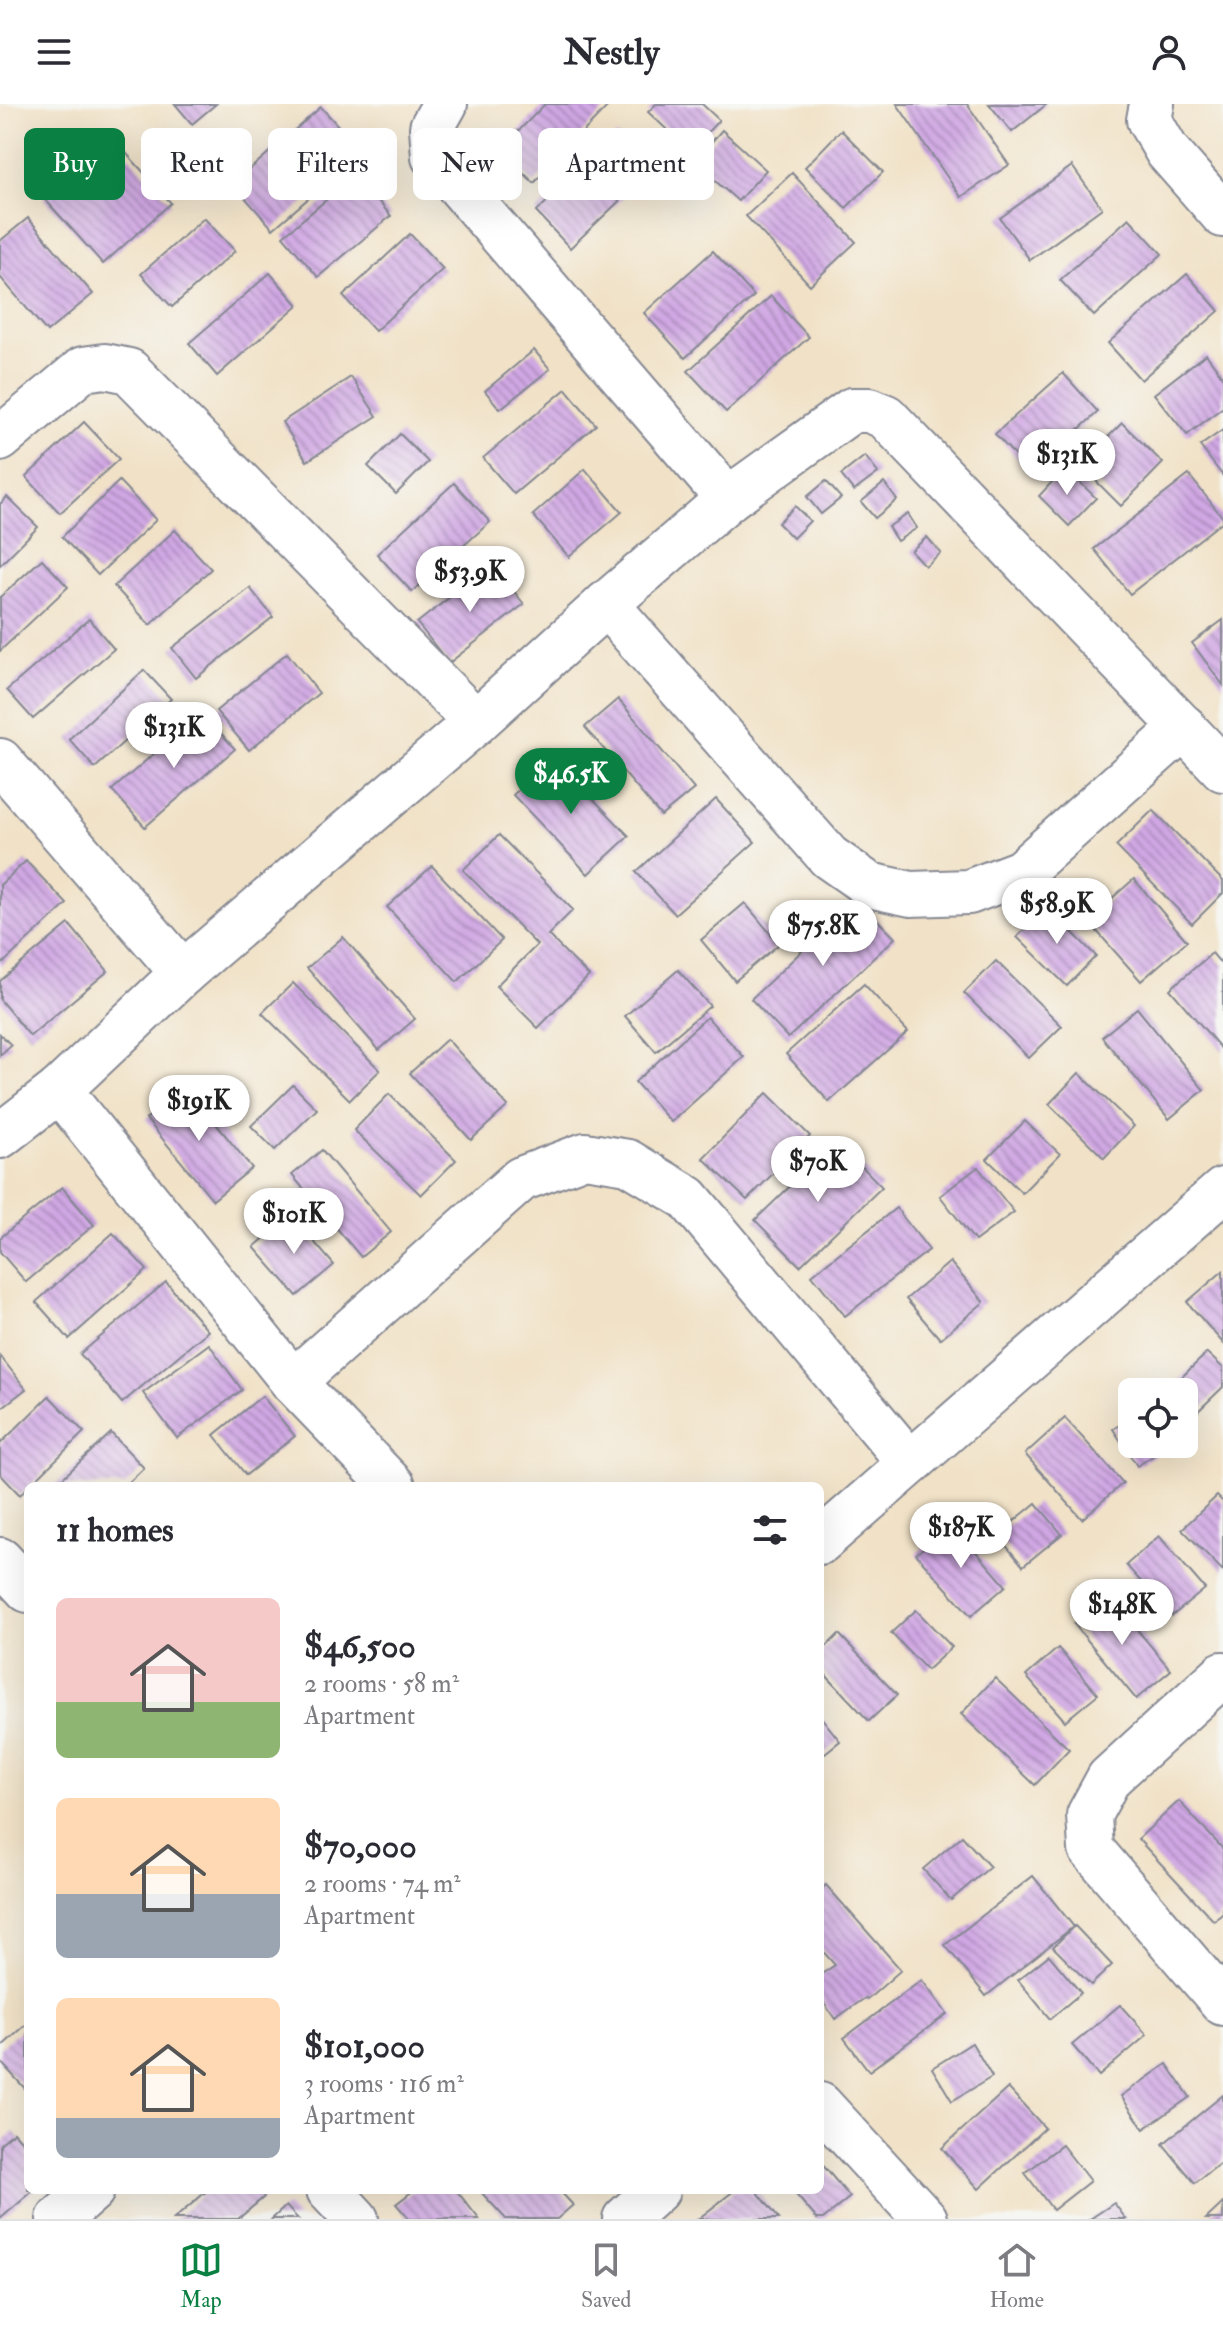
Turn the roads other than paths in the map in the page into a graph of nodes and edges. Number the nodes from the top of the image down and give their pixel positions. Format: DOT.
graph roads {
  1 [pos="445,104"];
  2 [pos="1152,104"];
  3 [pos="1223,215"];
  4 [pos="0,439"];
  5 [pos="728,499"];
  6 [pos="606,604"];
  7 [pos="476,722"];
  8 [pos="1184,727"];
  9 [pos="0,761"];
  10 [pos="1223,769"];
  11 [pos="183,973"];
  12 [pos="59,1090"];
  13 [pos="0,1136"];
  14 [pos="1221,1197"];
  15 [pos="293,1382"];
  16 [pos="909,1462"];
  17 [pos="389,1482"];
  18 [pos="824,1538"];
  19 [pos="0,1560"];
  20 [pos="24,1586"];
  21 [pos="1223,1674"];
  22 [pos="1223,2003"];
  23 [pos="824,2109"];
  24 [pos="87,2194"];
  25 [pos="333,2194"];
  26 [pos="653,2194"];
  27 [pos="59,2219"];
  28 [pos="356,2219"];
  29 [pos="625,2219"];
  30 [pos="925,2219"];
  1 -- 5 [label="street"];
  2 -- 3 [label="street"];
  4 -- 7 [label="street"];
  5 -- 6 [label="street"];
  5 -- 8 [label="street"];
  6 -- 7 [label="street"];
  6 -- 8 [label="street"];
  7 -- 11 [label="street"];
  8 -- 10 [label="street"];
  9 -- 11 [label="street"];
  11 -- 12 [label="street"];
  12 -- 13 [label="street"];
  12 -- 15 [label="street"];
  14 -- 16 [label="street"];
  15 -- 16 [label="street"];
  15 -- 17 [label="street"];
  16 -- 18 [label="street"];
  19 -- 20 [label="street"];
  21 -- 22 [label="street"];
  23 -- 30 [label="street"];
  24 -- 27 [label="street"];
  25 -- 28 [label="street"];
  26 -- 29 [label="street"];
}
